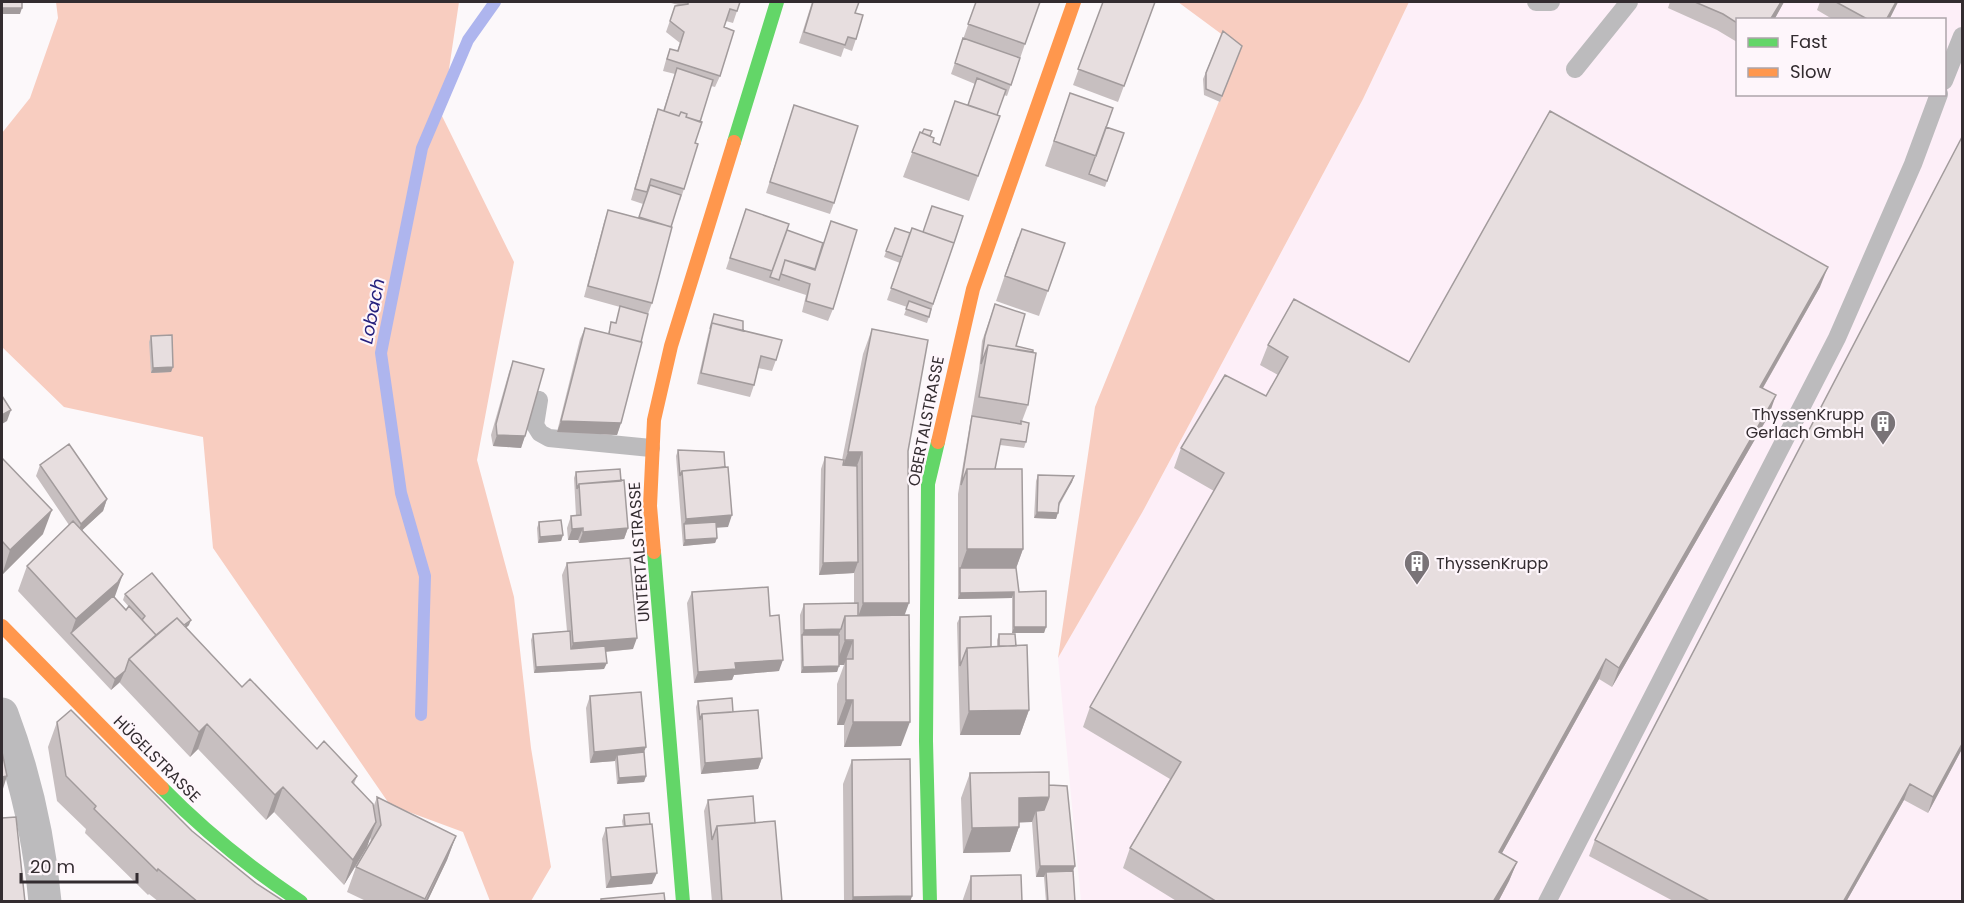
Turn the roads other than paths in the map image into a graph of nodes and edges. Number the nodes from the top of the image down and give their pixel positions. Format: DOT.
graph roads {
  1 [pos="777,2"];
  2 [pos="1074,2"];
  3 [pos="1536,2"];
  4 [pos="1551,2"];
  5 [pos="1629,2"];
  6 [pos="1962,36"];
  7 [pos="1575,69"];
  8 [pos="1946,76"];
  9 [pos="1938,96"];
  10 [pos="539,400"];
  11 [pos="651,448"];
  12 [pos="2,626"];
  13 [pos="2,714"];
  14 [pos="45,902"];
  15 [pos="301,902"];
  16 [pos="683,902"];
  17 [pos="930,902"];
  18 [pos="1547,902"];
  1 -- 11 [label="street, UNTERTALSTRASSE"];
  2 -- 17 [label="street, OBERTALSTRASSE"];
  3 -- 4 [label="lane"];
  5 -- 7 [label="lane"];
  6 -- 8 [label="lane"];
  9 -- 18 [label="lane"];
  10 -- 11 [label="lane"];
  11 -- 16 [label="street, UNTERTALSTRASSE"];
  12 -- 15 [label="street, HÜGELSTRASSE"];
  13 -- 14 [label="street"];
}
